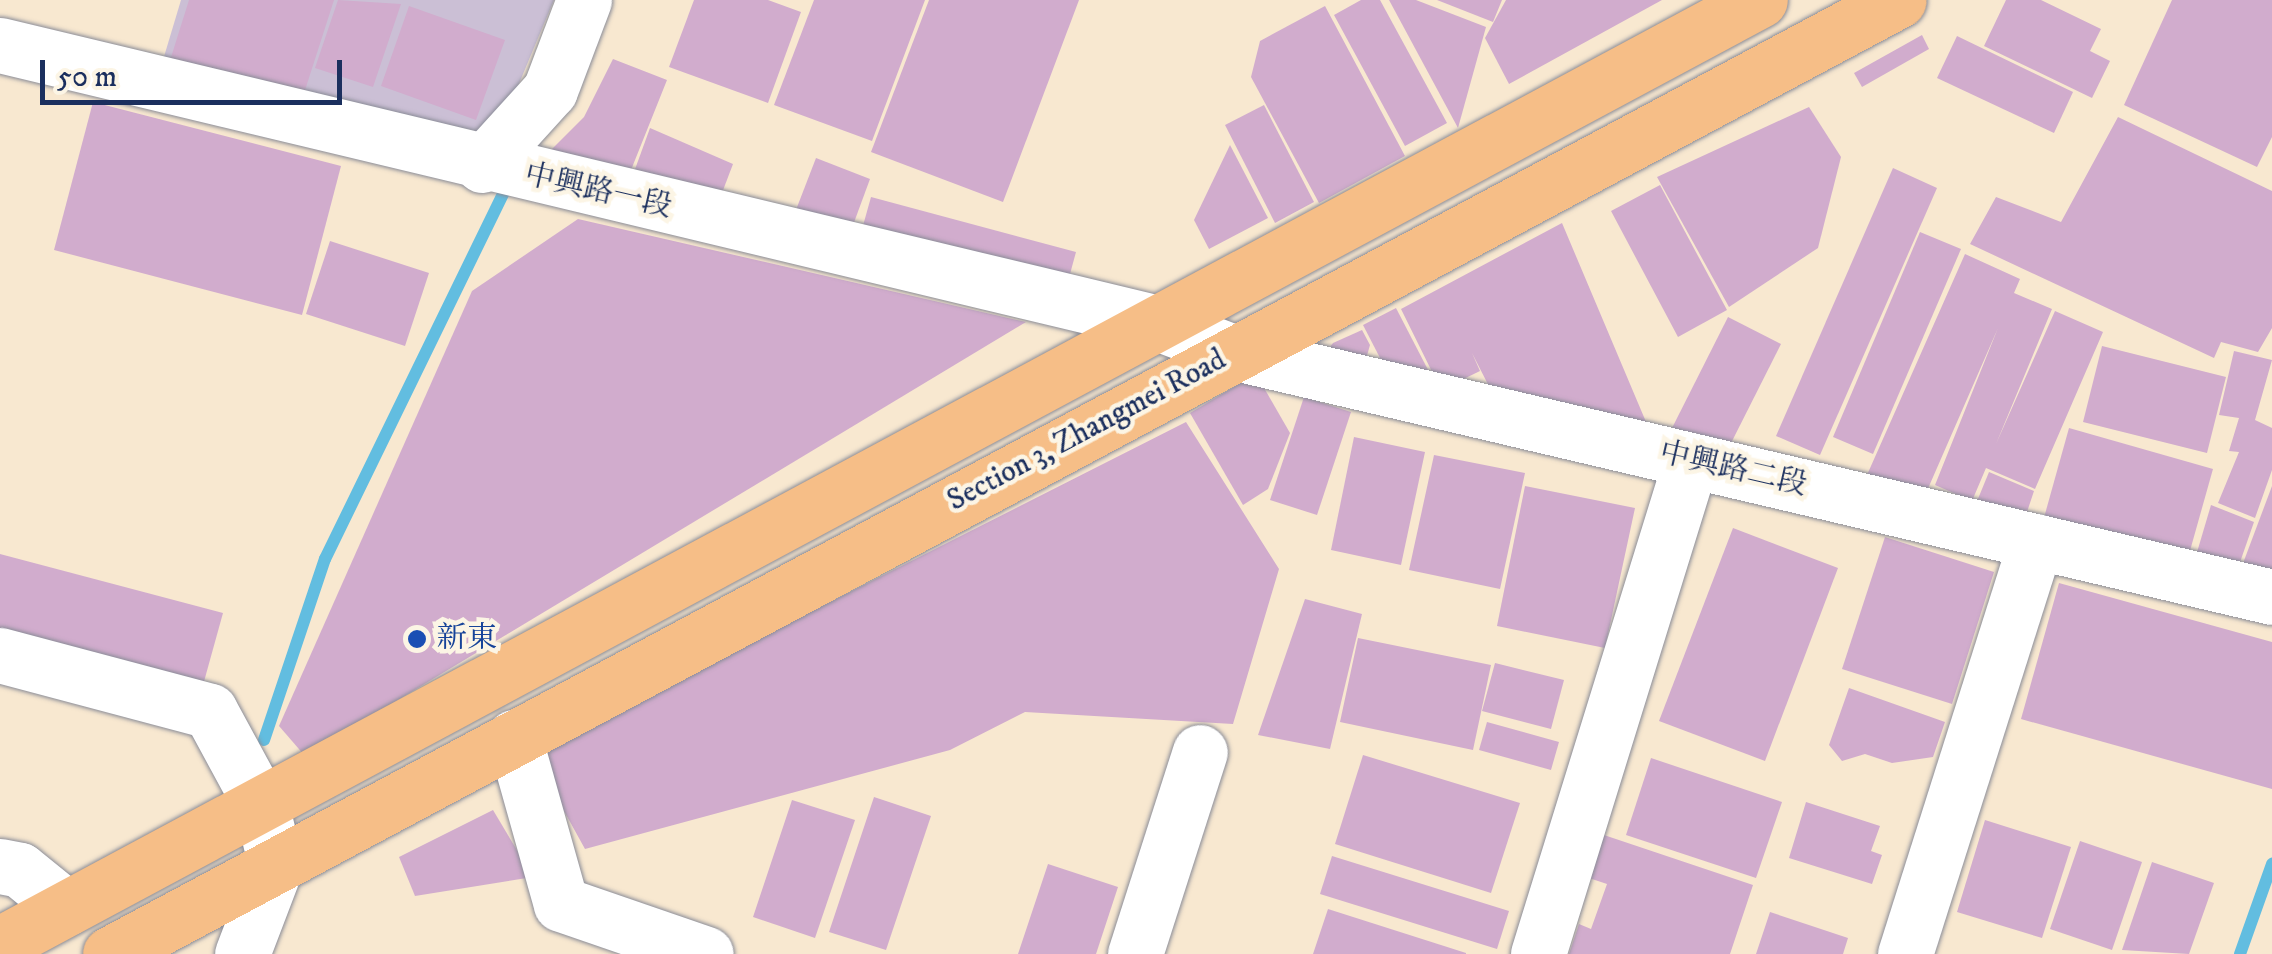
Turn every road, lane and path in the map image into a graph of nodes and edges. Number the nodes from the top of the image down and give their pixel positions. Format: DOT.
graph roads {
  1 [pos="584,0"];
  2 [pos="1760,0"];
  3 [pos="1899,0"];
  4 [pos="0,46"];
  5 [pos="482,164"];
  6 [pos="1195,337"];
  7 [pos="1691,460"];
  8 [pos="2036,541"];
  9 [pos="2272,597"];
  10 [pos="0,655"];
  11 [pos="514,737"];
  12 [pos="1200,752"];
  13 [pos="261,805"];
  14 [pos="276,865"];
  15 [pos="0,866"];
  16 [pos="67,908"];
  17 [pos="0,944"];
  18 [pos="1911,953"];
  19 [pos="110,954"];
  20 [pos="242,954"];
  21 [pos="706,954"];
  22 [pos="1135,954"];
  23 [pos="1538,954"];
  1 -- 5 [label="street"];
  2 -- 6 [label="main road, Section 3, Zhangmei Road"];
  3 -- 6 [label="main road, Section 3, Zhangmei Road"];
  4 -- 5 [label="street, 中興路一段"];
  5 -- 6 [label="street, 中興路一段"];
  6 -- 7 [label="street, 中興路二段"];
  6 -- 11 [label="main road, Section 3, Zhangmei Road"];
  6 -- 13 [label="main road, Section 3, Zhangmei Road"];
  7 -- 8 [label="street, 中興路二段"];
  7 -- 23 [label="street"];
  8 -- 9 [label="street, 中興路二段"];
  8 -- 18 [label="street"];
  10 -- 13 [label="street"];
  11 -- 14 [label="main road, Section 3, Zhangmei Road"];
  11 -- 21 [label="street"];
  12 -- 22 [label="street"];
  13 -- 14 [label="street"];
  13 -- 16 [label="main road, Section 3, Zhangmei Road"];
  14 -- 19 [label="main road, Section 3, Zhangmei Road"];
  14 -- 20 [label="street"];
  15 -- 16 [label="street"];
  16 -- 17 [label="main road, Section 3, Zhangmei Road"];
}
